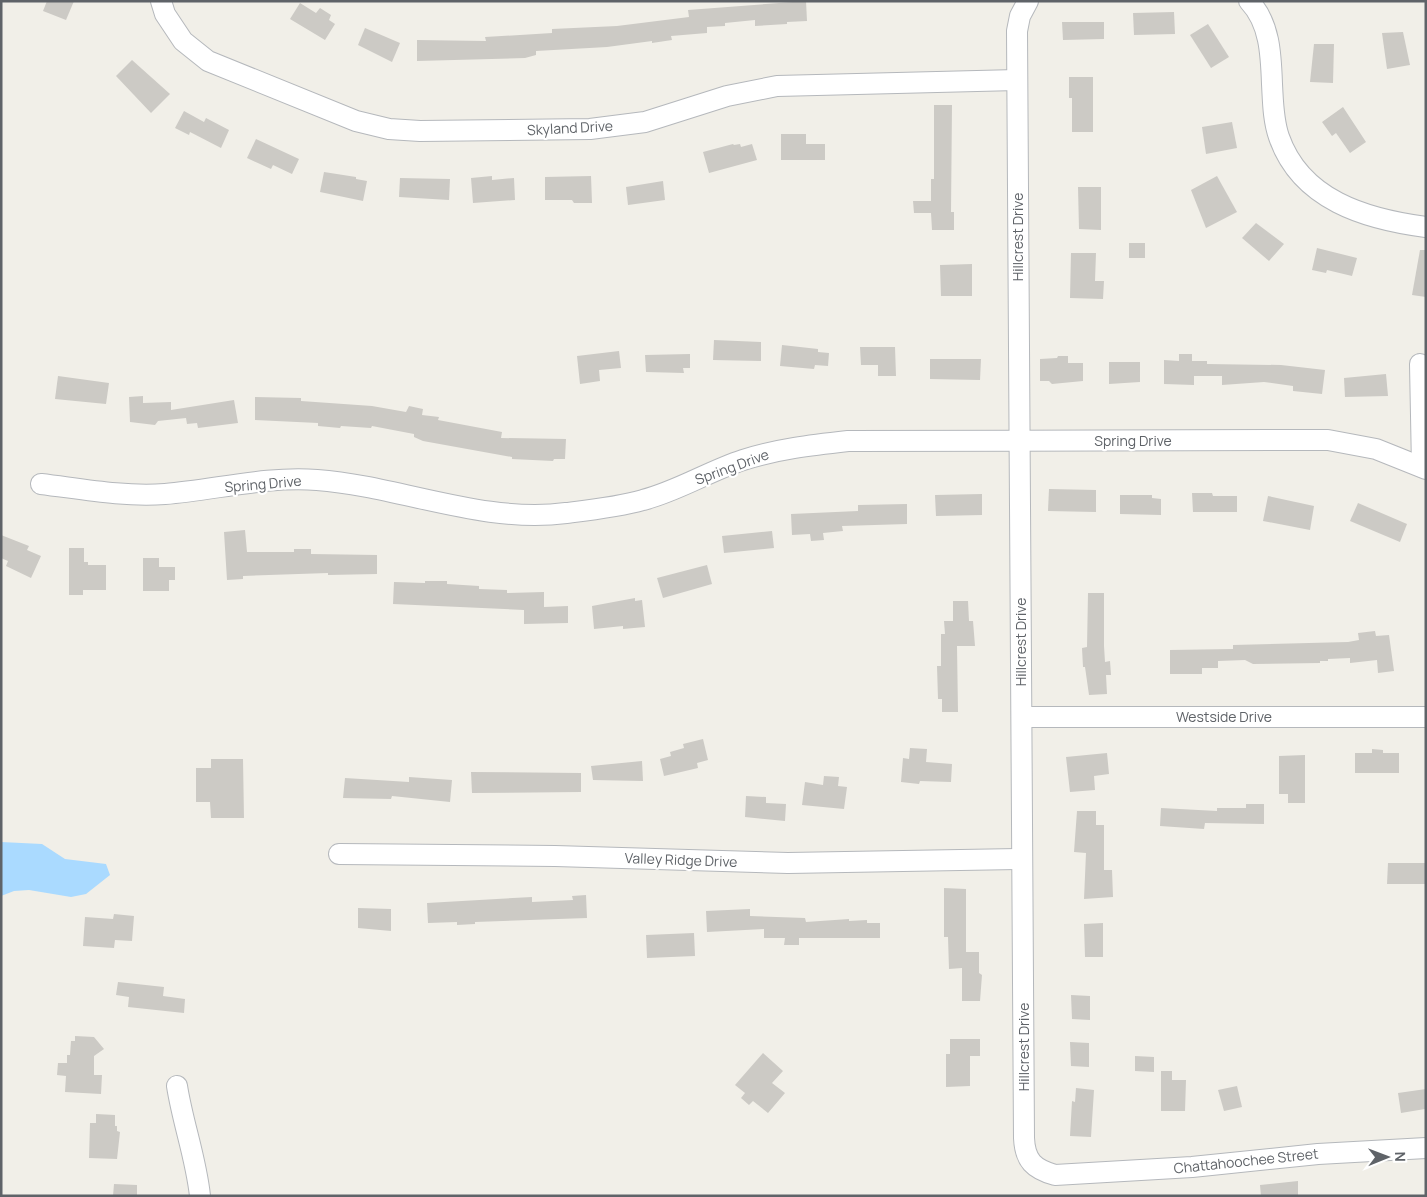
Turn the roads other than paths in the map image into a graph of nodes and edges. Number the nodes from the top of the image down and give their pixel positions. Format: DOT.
graph roads {
  1 [pos="162,1"];
  2 [pos="1028,1"];
  3 [pos="1249,1"];
  4 [pos="1017,80"];
  5 [pos="1426,227"];
  6 [pos="1420,364"];
  7 [pos="1020,441"];
  8 [pos="1424,468"];
  9 [pos="41,484"];
  10 [pos="1022,716"];
  11 [pos="1426,717"];
  12 [pos="339,854"];
  13 [pos="1022,860"];
  14 [pos="177,1086"];
  15 [pos="1426,1148"];
  16 [pos="1066,1175"];
  17 [pos="200,1196"];
  1 -- 4 [label="street, Skyland Drive"];
  2 -- 4 [label="street, Hillcrest Drive"];
  3 -- 5 [label="street"];
  4 -- 7 [label="street, Hillcrest Drive"];
  6 -- 8 [label="street"];
  7 -- 8 [label="street, Spring Drive"];
  7 -- 9 [label="street, Spring Drive"];
  7 -- 10 [label="street, Hillcrest Drive"];
  10 -- 11 [label="street, Westside Drive"];
  10 -- 13 [label="street, Hillcrest Drive"];
  12 -- 13 [label="street, Valley Ridge Drive"];
  13 -- 16 [label="street, Hillcrest Drive"];
  14 -- 17 [label="street"];
  15 -- 16 [label="street, Chattahoochee Street"];
}
